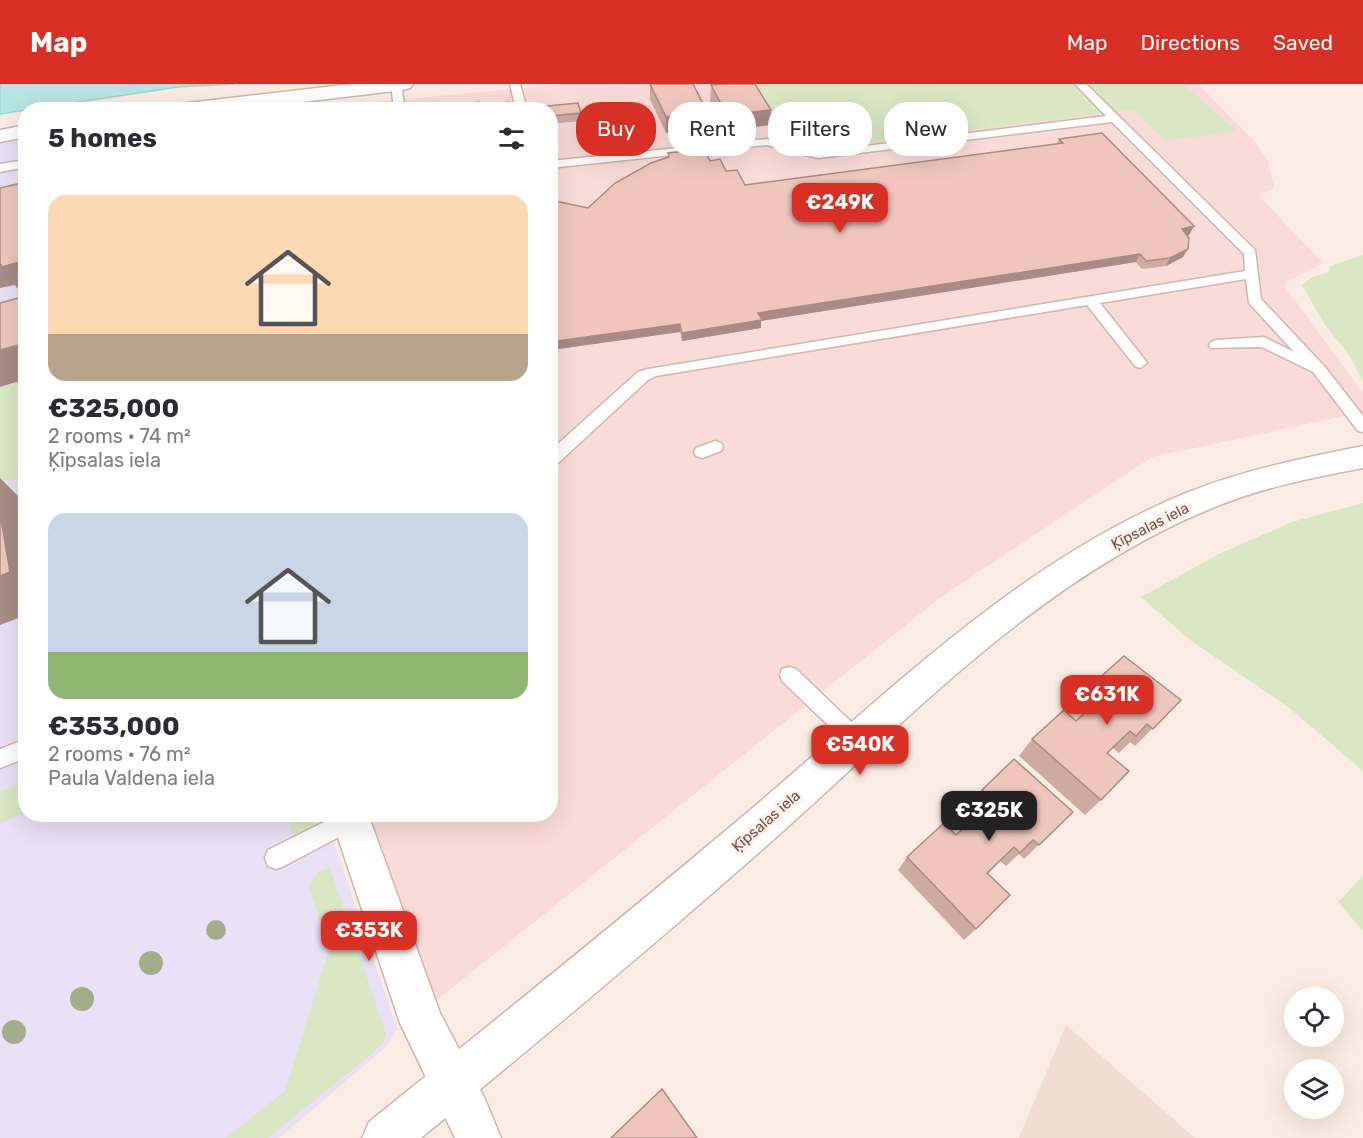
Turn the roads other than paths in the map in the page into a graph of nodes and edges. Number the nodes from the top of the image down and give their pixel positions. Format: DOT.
graph roads {
  1 [pos="403,84"];
  2 [pos="515,84"];
  3 [pos="1080,84"];
  4 [pos="396,85"];
  5 [pos="248,102"];
  6 [pos="399,102"];
  7 [pos="520,102"];
  8 [pos="1114,118"];
  9 [pos="18,133"];
  10 [pos="0,136"];
  11 [pos="558,164"];
  12 [pos="18,165"];
  13 [pos="0,168"];
  14 [pos="1251,274"];
  15 [pos="1090,300"];
  16 [pos="1216,345"];
  17 [pos="1140,363"];
  18 [pos="1320,370"];
  19 [pos="1363,427"];
  20 [pos="558,454"];
  21 [pos="1363,457"];
  22 [pos="789,675"];
  23 [pos="858,741"];
  24 [pos="18,751"];
  25 [pos="0,759"];
  26 [pos="341,822"];
  27 [pos="352,822"];
  28 [pos="276,858"];
  29 [pos="453,1083"];
  30 [pos="386,1138"];
  31 [pos="478,1138"];
  1 -- 4 [label="street"];
  2 -- 7 [label="lane"];
  3 -- 8 [label="lane"];
  4 -- 5 [label="street"];
  4 -- 6 [label="lane"];
  8 -- 11 [label="lane"];
  8 -- 14 [label="lane"];
  9 -- 10 [label="street"];
  12 -- 13 [label="lane"];
  14 -- 15 [label="lane"];
  14 -- 18 [label="lane"];
  15 -- 17 [label="lane"];
  15 -- 20 [label="lane"];
  16 -- 18 [label="lane"];
  18 -- 19 [label="lane"];
  21 -- 23 [label="street, Ķīpsalas iela"];
  22 -- 23 [label="lane"];
  23 -- 29 [label="street, Ķīpsalas iela"];
  24 -- 25 [label="lane"];
  26 -- 28 [label="lane"];
  27 -- 29 [label="street"];
  29 -- 30 [label="street, Ķīpsalas iela"];
  29 -- 31 [label="street"];
}
